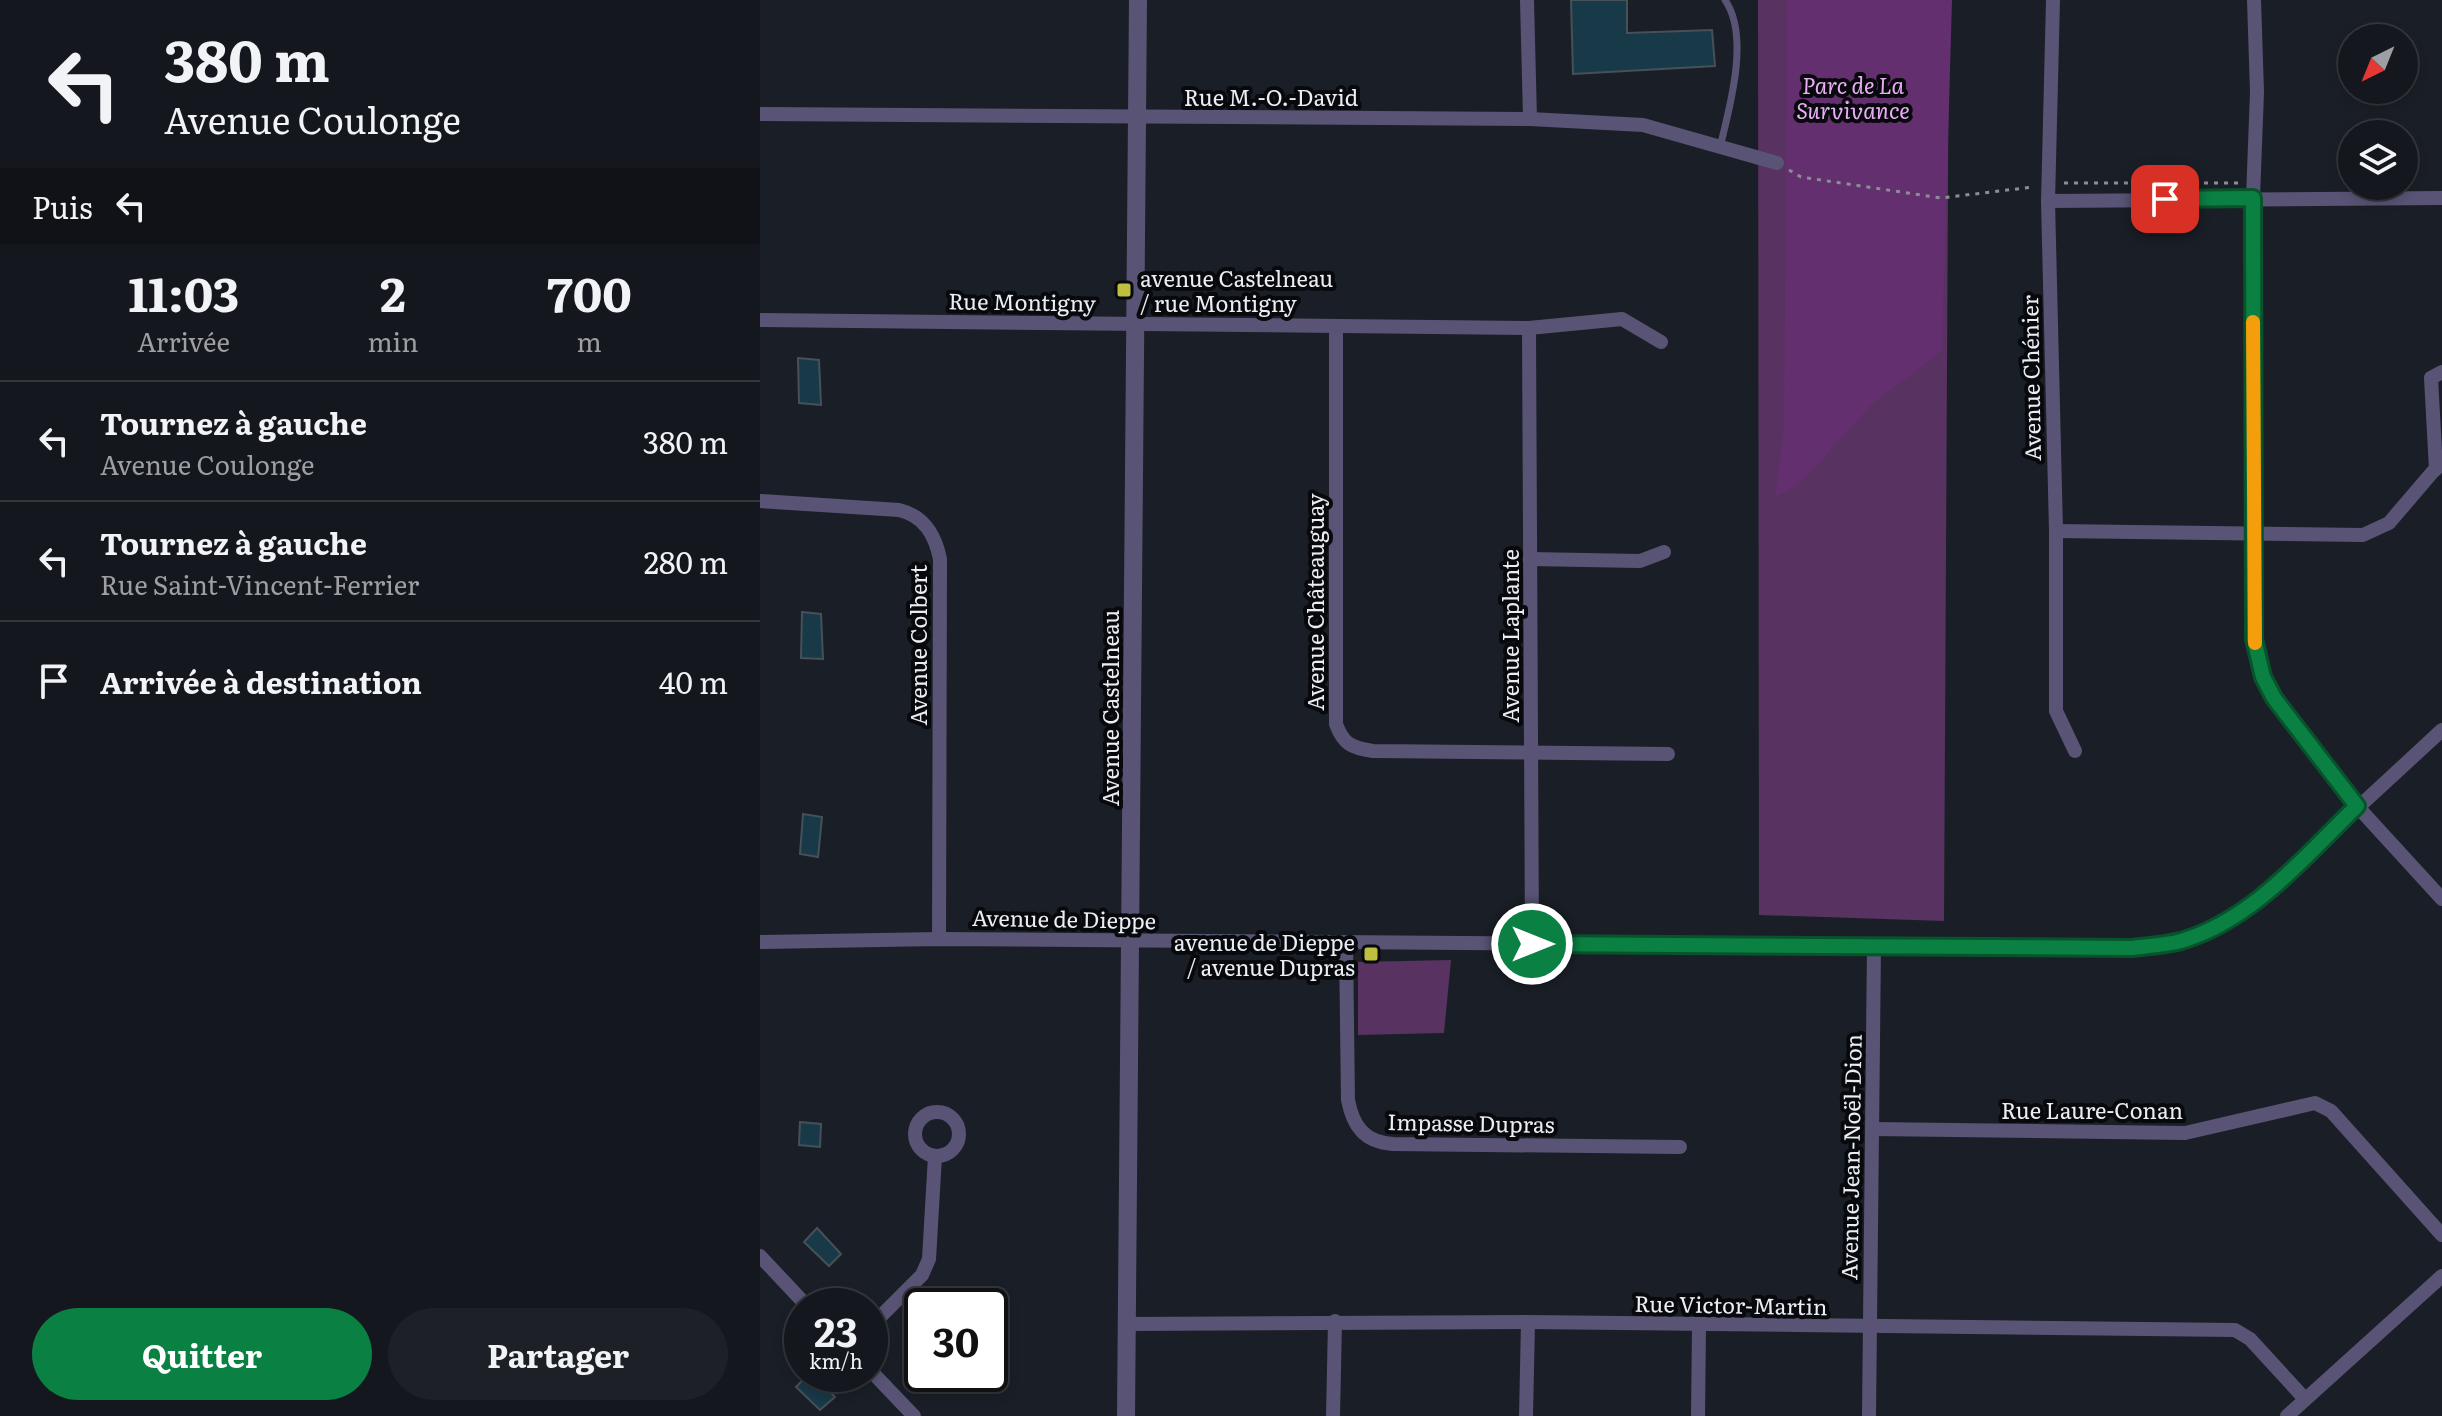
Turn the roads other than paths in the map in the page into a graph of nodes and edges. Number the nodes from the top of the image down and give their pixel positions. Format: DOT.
graph roads {
  1 [pos="1138,0"];
  2 [pos="1527,0"];
  3 [pos="1725,0"];
  4 [pos="2053,0"];
  5 [pos="2254,0"];
  6 [pos="760,114"];
  7 [pos="1138,117"];
  8 [pos="1530,119"];
  9 [pos="1720,147"];
  10 [pos="1777,163"];
  11 [pos="2253,198"];
  12 [pos="2442,198"];
  13 [pos="2048,201"];
  14 [pos="760,320"];
  15 [pos="1136,324"];
  16 [pos="1336,326"];
  17 [pos="1529,328"];
  18 [pos="1661,342"];
  19 [pos="2442,372"];
  20 [pos="2439,465"];
  21 [pos="760,501"];
  22 [pos="2056,531"];
  23 [pos="2253,534"];
  24 [pos="1664,552"];
  25 [pos="1530,559"];
  26 [pos="2442,730"];
  27 [pos="2075,751"];
  28 [pos="1531,753"];
  29 [pos="1668,754"];
  30 [pos="2357,806"];
  31 [pos="2442,899"];
  32 [pos="939,939"];
  33 [pos="1131,941"];
  34 [pos="760,942"];
  35 [pos="1346,943"];
  36 [pos="1532,944"];
  37 [pos="1874,946"];
  38 [pos="1873,1129"];
  39 [pos="1680,1147"];
  40 [pos="935,1156"];
  41 [pos="2442,1235"];
  42 [pos="760,1256"];
  43 [pos="2442,1276"];
  44 [pos="790,1288"];
  45 [pos="888,1309"];
  46 [pos="1335,1321"];
  47 [pos="1528,1322"];
  48 [pos="1126,1324"];
  49 [pos="1699,1325"];
  50 [pos="1869,1329"];
  51 [pos="888,1389"];
  52 [pos="2305,1399"];
  53 [pos="914,1416"];
  54 [pos="1126,1416"];
  55 [pos="1333,1416"];
  56 [pos="1526,1416"];
  57 [pos="1698,1416"];
  58 [pos="1869,1416"];
  59 [pos="2287,1416"];
  1 -- 7 [label="street, Avenue Castelneau"];
  2 -- 8 [label="street"];
  3 -- 9 [label="lane"];
  4 -- 13 [label="street, Avenue Chénier"];
  5 -- 11 [label="street"];
  6 -- 7 [label="street, Rue M.-O.-David"];
  7 -- 8 [label="street, Rue M.-O.-David"];
  7 -- 15 [label="street, Avenue Castelneau"];
  8 -- 9 [label="street, Rue M.-O.-David"];
  9 -- 10 [label="street, Rue M.-O.-David"];
  11 -- 12 [label="street"];
  11 -- 13 [label="street"];
  11 -- 23 [label="street"];
  13 -- 22 [label="street, Avenue Chénier"];
  14 -- 15 [label="street, Rue Montigny"];
  15 -- 16 [label="street, Rue Montigny"];
  15 -- 33 [label="street, Avenue Castelneau"];
  16 -- 17 [label="street, Rue Montigny"];
  16 -- 28 [label="street, Avenue Châteauguay"];
  17 -- 18 [label="street, Rue Montigny"];
  17 -- 25 [label="street, Avenue Laplante"];
  19 -- 20 [label="street"];
  20 -- 23 [label="street"];
  21 -- 32 [label="street, Avenue Colbert"];
  22 -- 23 [label="street"];
  22 -- 27 [label="street, Avenue Chénier"];
  23 -- 30 [label="street"];
  24 -- 25 [label="street"];
  25 -- 28 [label="street, Avenue Laplante"];
  26 -- 30 [label="street, Avenue de Dieppe"];
  28 -- 29 [label="street, Avenue Châteauguay"];
  28 -- 36 [label="street, Avenue Laplante"];
  30 -- 31 [label="street"];
  30 -- 37 [label="street, Avenue de Dieppe"];
  32 -- 33 [label="street, Avenue de Dieppe"];
  32 -- 34 [label="street, Avenue de Dieppe"];
  33 -- 35 [label="street, Avenue de Dieppe"];
  33 -- 48 [label="street, Avenue Castelneau"];
  35 -- 36 [label="street, Avenue de Dieppe"];
  35 -- 39 [label="street, Impasse Dupras"];
  36 -- 37 [label="street, Avenue de Dieppe"];
  37 -- 38 [label="street, Avenue Jean-Noël-Dion"];
  38 -- 41 [label="street, Rue Laure-Conan"];
  38 -- 50 [label="street, Avenue Jean-Noël-Dion"];
  40 -- 45 [label="street"];
  42 -- 44 [label="street"];
  43 -- 52 [label="street"];
  46 -- 47 [label="street, Rue Victor-Martin"];
  46 -- 48 [label="street, Rue Victor-Martin"];
  46 -- 55 [label="street"];
  47 -- 49 [label="street, Rue Victor-Martin"];
  47 -- 56 [label="street"];
  48 -- 54 [label="street, Avenue Castelneau"];
  49 -- 50 [label="street, Rue Victor-Martin"];
  49 -- 57 [label="street"];
  50 -- 52 [label="street, Rue Victor-Martin"];
  50 -- 58 [label="street, Avenue Jean-Noël-Dion"];
  51 -- 53 [label="street"];
  52 -- 59 [label="street"];
}
